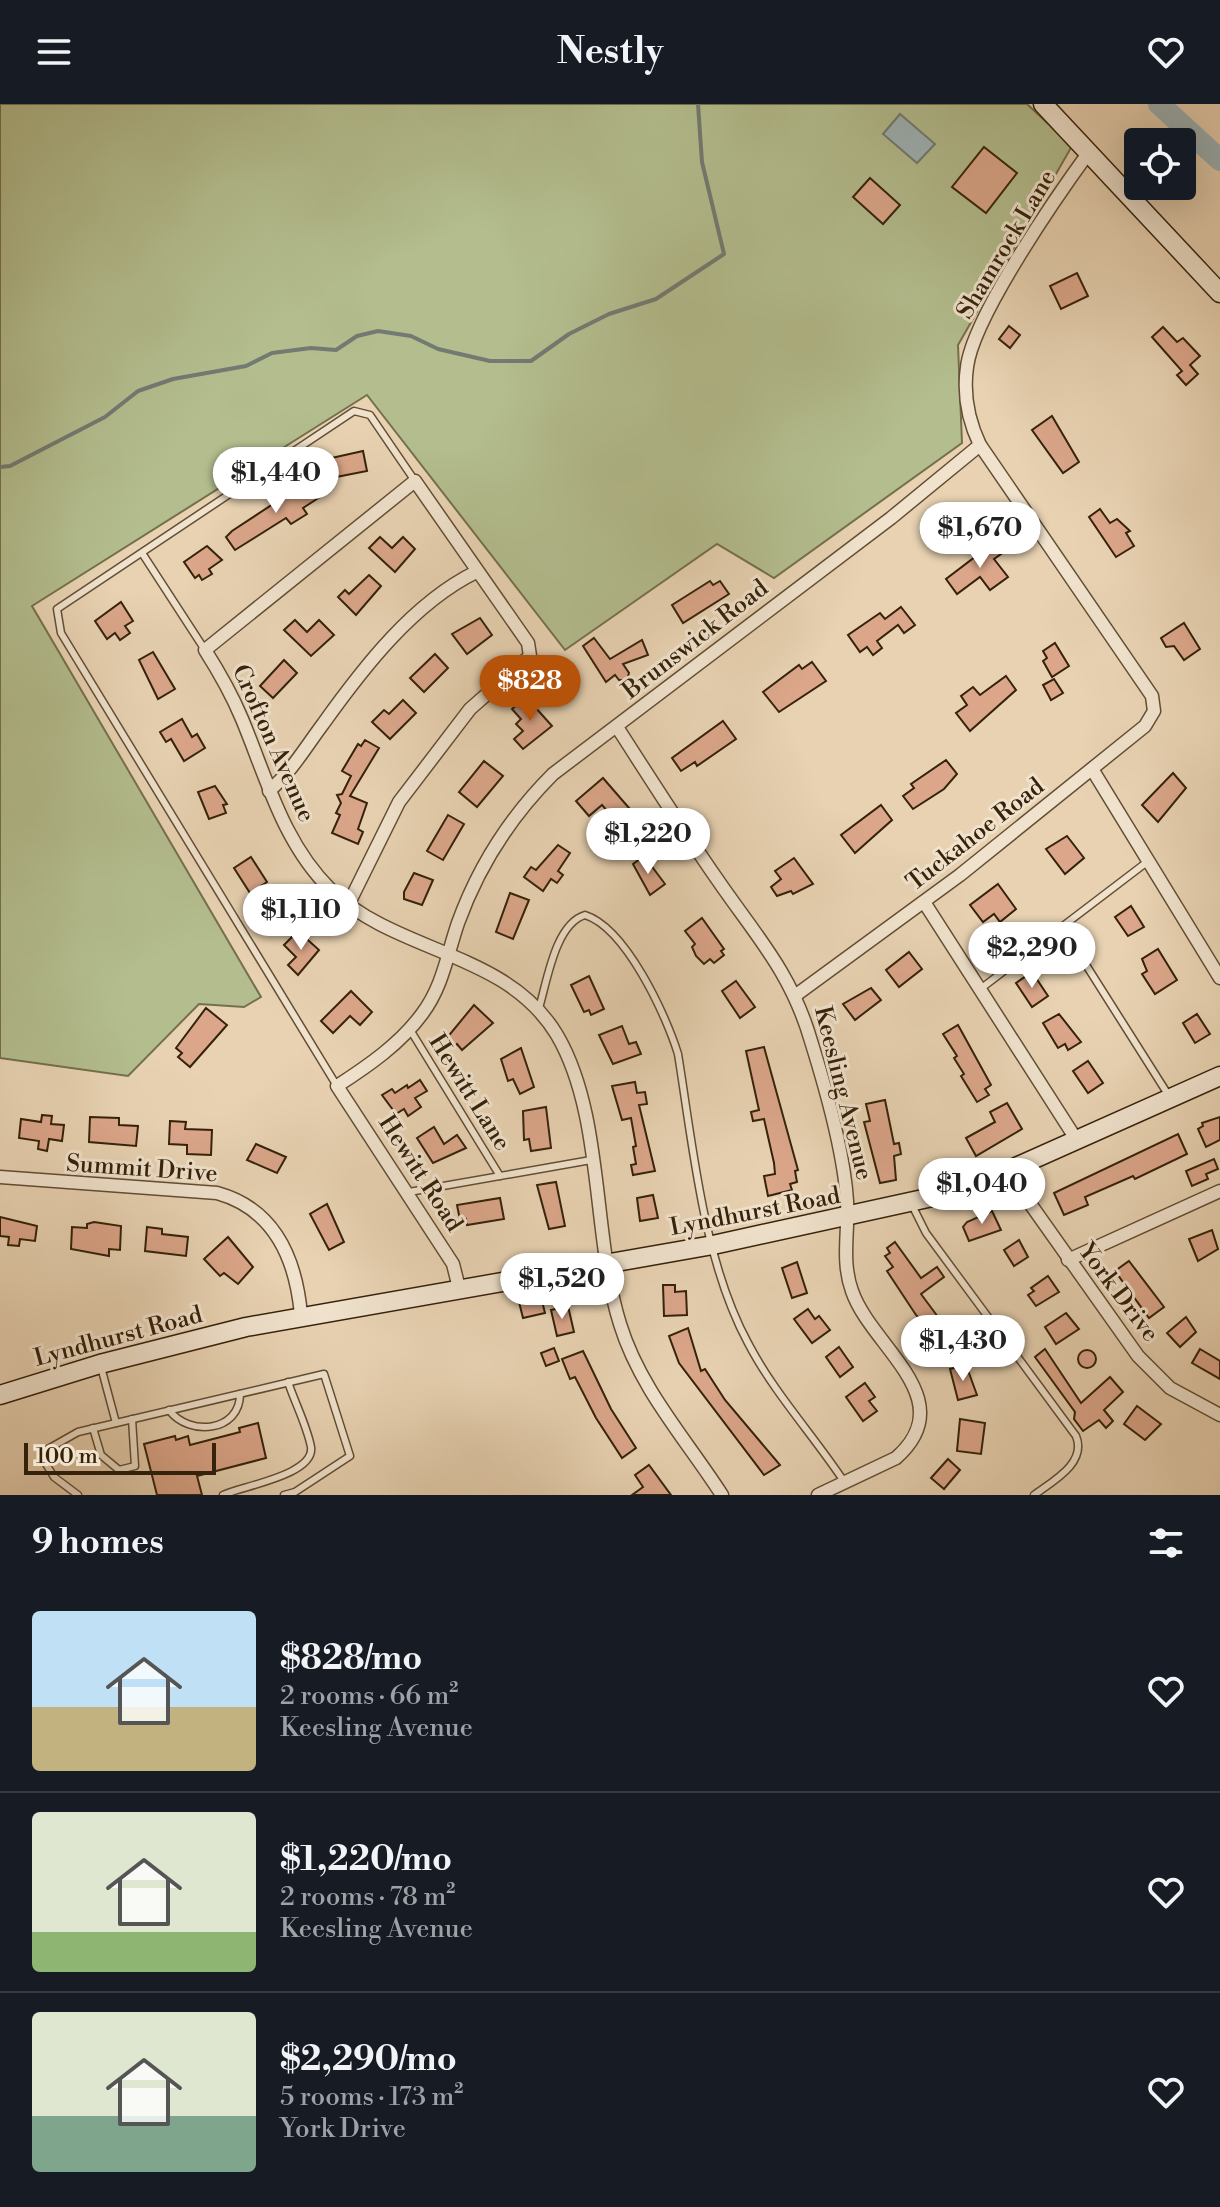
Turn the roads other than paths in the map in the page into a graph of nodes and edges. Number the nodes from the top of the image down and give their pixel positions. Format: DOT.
graph roads {
  1 [pos="1043,104"];
  2 [pos="1089,152"];
  3 [pos="1220,293"];
  4 [pos="980,445"];
  5 [pos="415,481"];
  6 [pos="142,553"];
  7 [pos="476,572"];
  8 [pos="205,650"];
  9 [pos="1149,690"];
  10 [pos="617,727"];
  11 [pos="1092,769"];
  12 [pos="269,791"];
  13 [pos="1147,862"];
  14 [pos="924,902"];
  15 [pos="348,905"];
  16 [pos="1062,927"];
  17 [pos="450,955"];
  18 [pos="1220,978"];
  19 [pos="979,990"];
  20 [pos="796,995"];
  21 [pos="538,1010"];
  22 [pos="409,1028"];
  23 [pos="1220,1076"];
  24 [pos="337,1086"];
  25 [pos="1170,1098"];
  26 [pos="1076,1139"];
  27 [pos="591,1160"];
  28 [pos="1007,1171"];
  29 [pos="500,1176"];
  30 [pos="0,1177"];
  31 [pos="1220,1191"];
  32 [pos="409,1192"];
  33 [pos="911,1203"];
  34 [pos="846,1217"];
  35 [pos="713,1245"];
  36 [pos="1068,1260"];
  37 [pos="607,1263"];
  38 [pos="459,1288"];
  39 [pos="301,1315"];
  40 [pos="100,1364"];
  41 [pos="288,1382"];
  42 [pos="240,1394"];
  43 [pos="0,1395"];
  44 [pos="169,1410"];
  45 [pos="1220,1415"];
  46 [pos="132,1419"];
  47 [pos="116,1423"];
  48 [pos="93,1428"];
  49 [pos="307,1461"];
  50 [pos="319,1476"];
  51 [pos="845,1483"];
  52 [pos="78,1495"];
  53 [pos="223,1495"];
  54 [pos="284,1495"];
  55 [pos="722,1495"];
  56 [pos="818,1495"];
  57 [pos="1034,1495"];
  1 -- 2 [label="main road"];
  2 -- 3 [label="main road"];
  2 -- 4 [label="street, Shamrock Lane"];
  4 -- 9 [label="street, Shamrock Lane"];
  4 -- 10 [label="street, Brunswick Road"];
  5 -- 6 [label="lane"];
  5 -- 7 [label="street"];
  5 -- 8 [label="street"];
  6 -- 8 [label="lane"];
  6 -- 24 [label="lane"];
  7 -- 12 [label="street"];
  7 -- 15 [label="street"];
  8 -- 12 [label="street, Crofton Avenue"];
  9 -- 11 [label="street, Tuckahoe Road"];
  10 -- 17 [label="street, Brunswick Road"];
  10 -- 20 [label="street, Keesling Avenue"];
  11 -- 13 [label="street"];
  11 -- 14 [label="street, Tuckahoe Road"];
  12 -- 15 [label="street, Crofton Avenue"];
  13 -- 16 [label="lane"];
  13 -- 18 [label="street"];
  14 -- 19 [label="street"];
  14 -- 20 [label="street, Tuckahoe Road"];
  15 -- 17 [label="street, Crofton Avenue"];
  16 -- 19 [label="lane"];
  16 -- 25 [label="lane"];
  17 -- 21 [label="street, Crofton Avenue"];
  17 -- 22 [label="street, Brunswick Road"];
  19 -- 26 [label="street"];
  20 -- 34 [label="street, Keesling Avenue"];
  21 -- 27 [label="street, Crofton Avenue"];
  21 -- 35 [label="lane"];
  22 -- 24 [label="street, Brunswick Road"];
  22 -- 29 [label="lane, Hewitt Lane"];
  23 -- 25 [label="main road, Lyndhurst Road"];
  24 -- 32 [label="street, Hewitt Road"];
  25 -- 26 [label="main road, Lyndhurst Road"];
  26 -- 28 [label="main road, Lyndhurst Road"];
  27 -- 29 [label="lane, Hewitt Lane"];
  27 -- 37 [label="street, Crofton Avenue"];
  28 -- 33 [label="main road, Lyndhurst Road"];
  28 -- 36 [label="street, York Drive"];
  29 -- 32 [label="lane, Hewitt Lane"];
  30 -- 39 [label="street, Summit Drive"];
  31 -- 36 [label="street"];
  32 -- 38 [label="street, Hewitt Road"];
  33 -- 34 [label="main road, Lyndhurst Road"];
  33 -- 57 [label="lane"];
  34 -- 35 [label="main road, Lyndhurst Road"];
  34 -- 51 [label="street, Keesling Avenue"];
  35 -- 37 [label="main road, Lyndhurst Road"];
  35 -- 51 [label="lane"];
  36 -- 45 [label="street, York Drive"];
  37 -- 38 [label="main road, Lyndhurst Road"];
  37 -- 55 [label="street, Crofton Avenue"];
  38 -- 39 [label="main road, Lyndhurst Road"];
  39 -- 40 [label="main road, Lyndhurst Road"];
  40 -- 43 [label="main road, Lyndhurst Road"];
  40 -- 47 [label="lane"];
  41 -- 42 [label="lane"];
  41 -- 49 [label="lane"];
  41 -- 50 [label="lane"];
  42 -- 44 [label="lane"];
  42 -- 44 [label="lane"];
  44 -- 46 [label="lane"];
  46 -- 47 [label="lane"];
  46 -- 48 [label="lane"];
  47 -- 48 [label="lane"];
  48 -- 52 [label="lane"];
  49 -- 50 [label="lane"];
  49 -- 53 [label="lane"];
  50 -- 54 [label="lane"];
  51 -- 56 [label="street, Keesling Avenue"];
}
